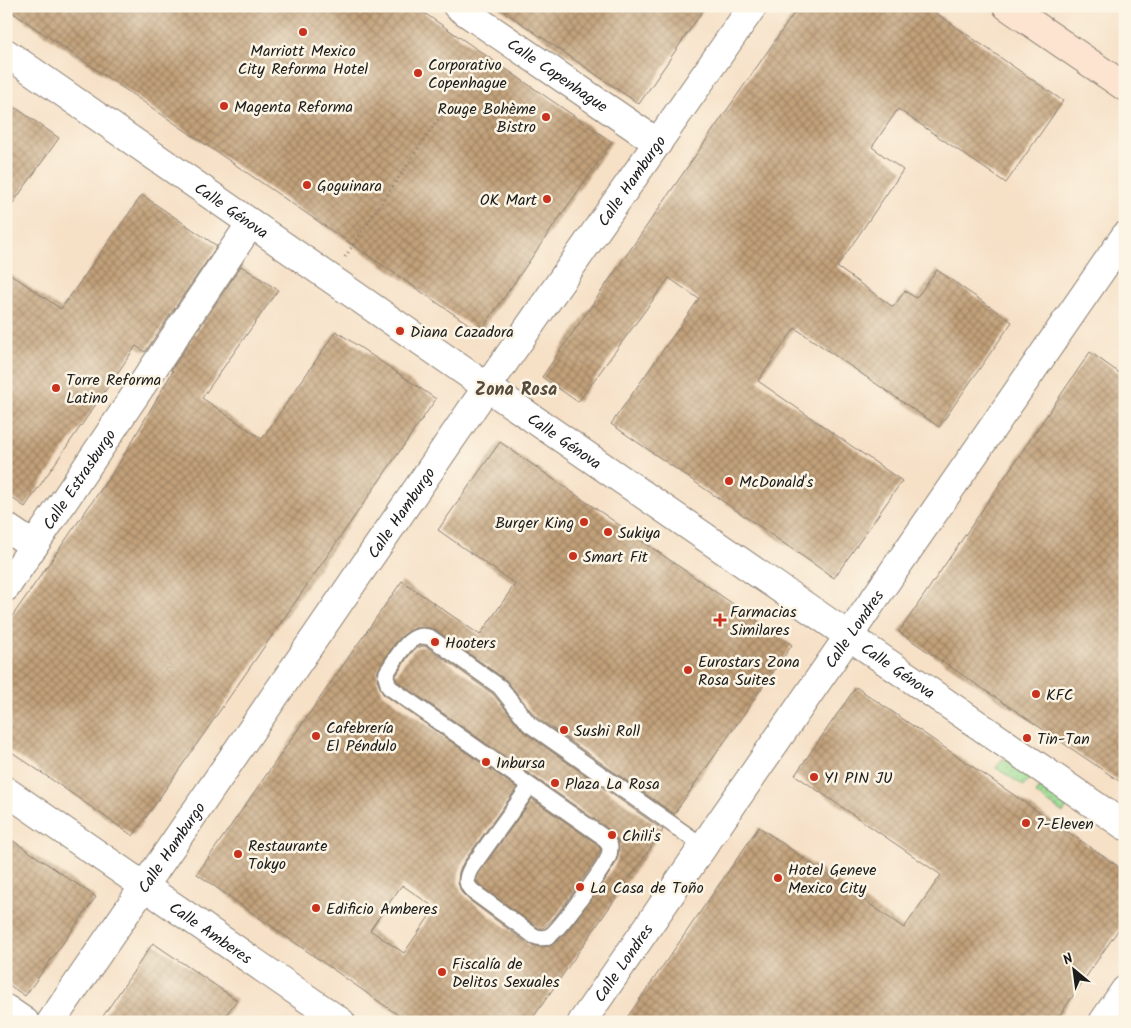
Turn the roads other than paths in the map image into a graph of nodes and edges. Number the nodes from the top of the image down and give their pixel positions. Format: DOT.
graph roads {
  1 [pos="457,6"];
  2 [pos="753,6"];
  3 [pos="1008,6"];
  4 [pos="6,53"];
  5 [pos="1125,87"];
  6 [pos="658,143"];
  7 [pos="251,223"];
  8 [pos="1125,236"];
  9 [pos="487,388"];
  10 [pos="6,527"];
  11 [pos="34,546"];
  12 [pos="6,587"];
  13 [pos="848,636"];
  14 [pos="530,786"];
  15 [pos="6,791"];
  16 [pos="1125,826"];
  17 [pos="703,846"];
  18 [pos="144,886"];
  19 [pos="1125,990"];
  20 [pos="6,1009"];
  21 [pos="25,1022"];
  22 [pos="51,1022"];
  23 [pos="341,1022"];
  24 [pos="582,1022"];
  25 [pos="1102,1022"];
  1 -- 6 [label="street, Calle Copenhague"];
  2 -- 6 [label="street, Calle Hamburgo"];
  3 -- 5 [label="street"];
  4 -- 7 [label="street, Calle Génova"];
  6 -- 9 [label="street, Calle Hamburgo"];
  7 -- 9 [label="street, Calle Génova"];
  7 -- 11 [label="street, Calle Estrasburgo"];
  8 -- 13 [label="street, Calle Londres"];
  9 -- 13 [label="street, Calle Génova"];
  9 -- 18 [label="street, Calle Hamburgo"];
  10 -- 11 [label="street"];
  11 -- 12 [label="street, Calle Estrasburgo"];
  13 -- 16 [label="street, Calle Génova"];
  13 -- 17 [label="street, Calle Londres"];
  14 -- 14 [label="lane"];
  14 -- 17 [label="lane"];
  15 -- 18 [label="street, Calle Amberes"];
  17 -- 24 [label="street, Calle Londres"];
  18 -- 22 [label="street, Calle Hamburgo"];
  18 -- 23 [label="street, Calle Amberes"];
  19 -- 25 [label="street"];
  20 -- 21 [label="street"];
}
